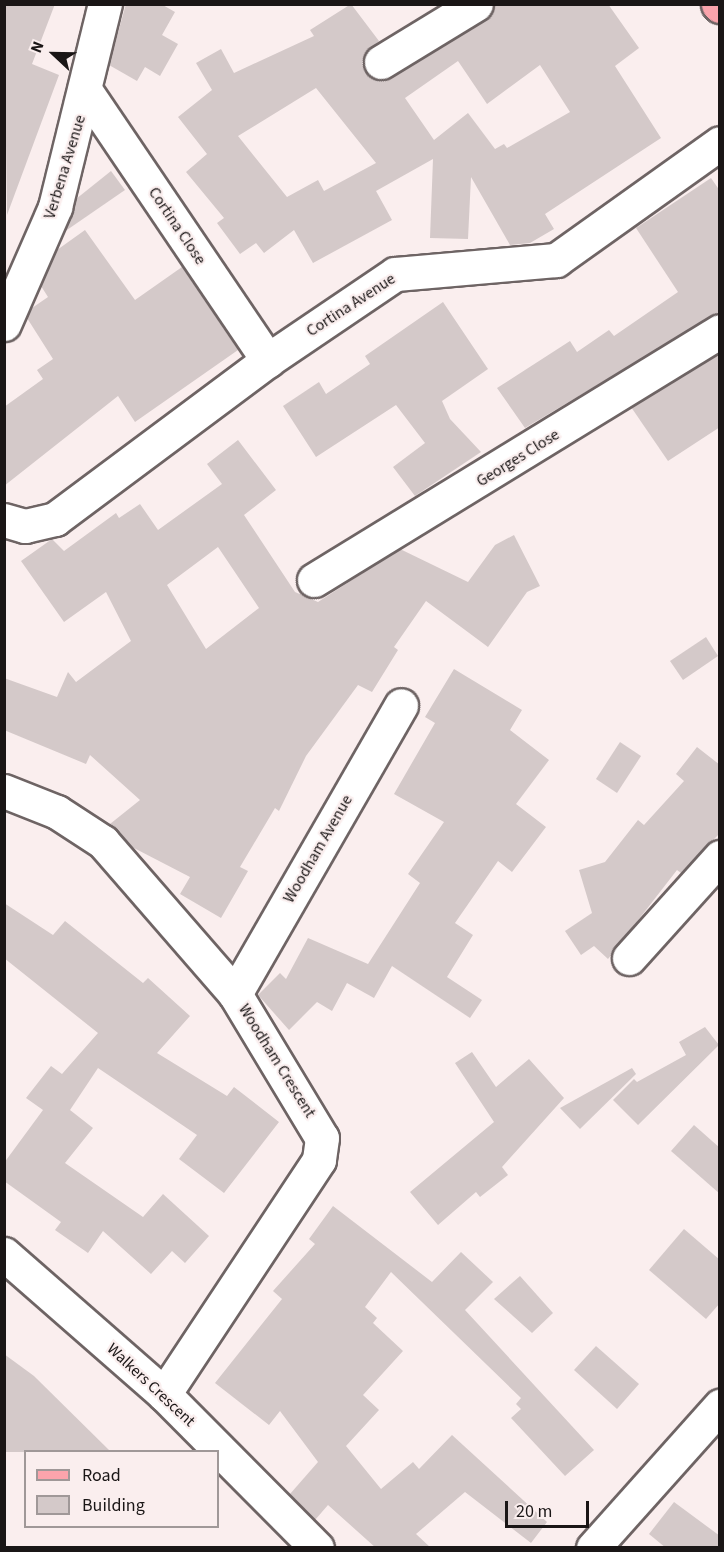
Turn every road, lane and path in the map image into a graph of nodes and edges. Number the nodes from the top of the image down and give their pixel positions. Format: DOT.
graph roads {
  1 [pos="105,4"];
  2 [pos="476,4"];
  3 [pos="381,62"];
  4 [pos="87,93"];
  5 [pos="720,143"];
  6 [pos="4,324"];
  7 [pos="720,331"];
  8 [pos="268,360"];
  9 [pos="4,520"];
  10 [pos="314,580"];
  11 [pos="401,705"];
  12 [pos="4,791"];
  13 [pos="720,856"];
  14 [pos="629,958"];
  15 [pos="235,994"];
  16 [pos="4,1254"];
  17 [pos="164,1394"];
  18 [pos="720,1406"];
  19 [pos="317,1548"];
  20 [pos="593,1548"];
  1 -- 4 [label="street, Verbena Avenue"];
  2 -- 3 [label="street"];
  4 -- 6 [label="street, Verbena Avenue"];
  4 -- 8 [label="street, Cortina Close"];
  5 -- 8 [label="street, Cortina Avenue"];
  7 -- 10 [label="street, Georges Close"];
  8 -- 9 [label="street, Cortina Avenue"];
  11 -- 15 [label="street, Woodham Avenue"];
  12 -- 15 [label="street, Woodham Crescent"];
  13 -- 14 [label="street"];
  15 -- 17 [label="street, Woodham Crescent"];
  16 -- 17 [label="street, Walkers Crescent"];
  17 -- 19 [label="street, Walkers Crescent"];
  18 -- 20 [label="street"];
}
